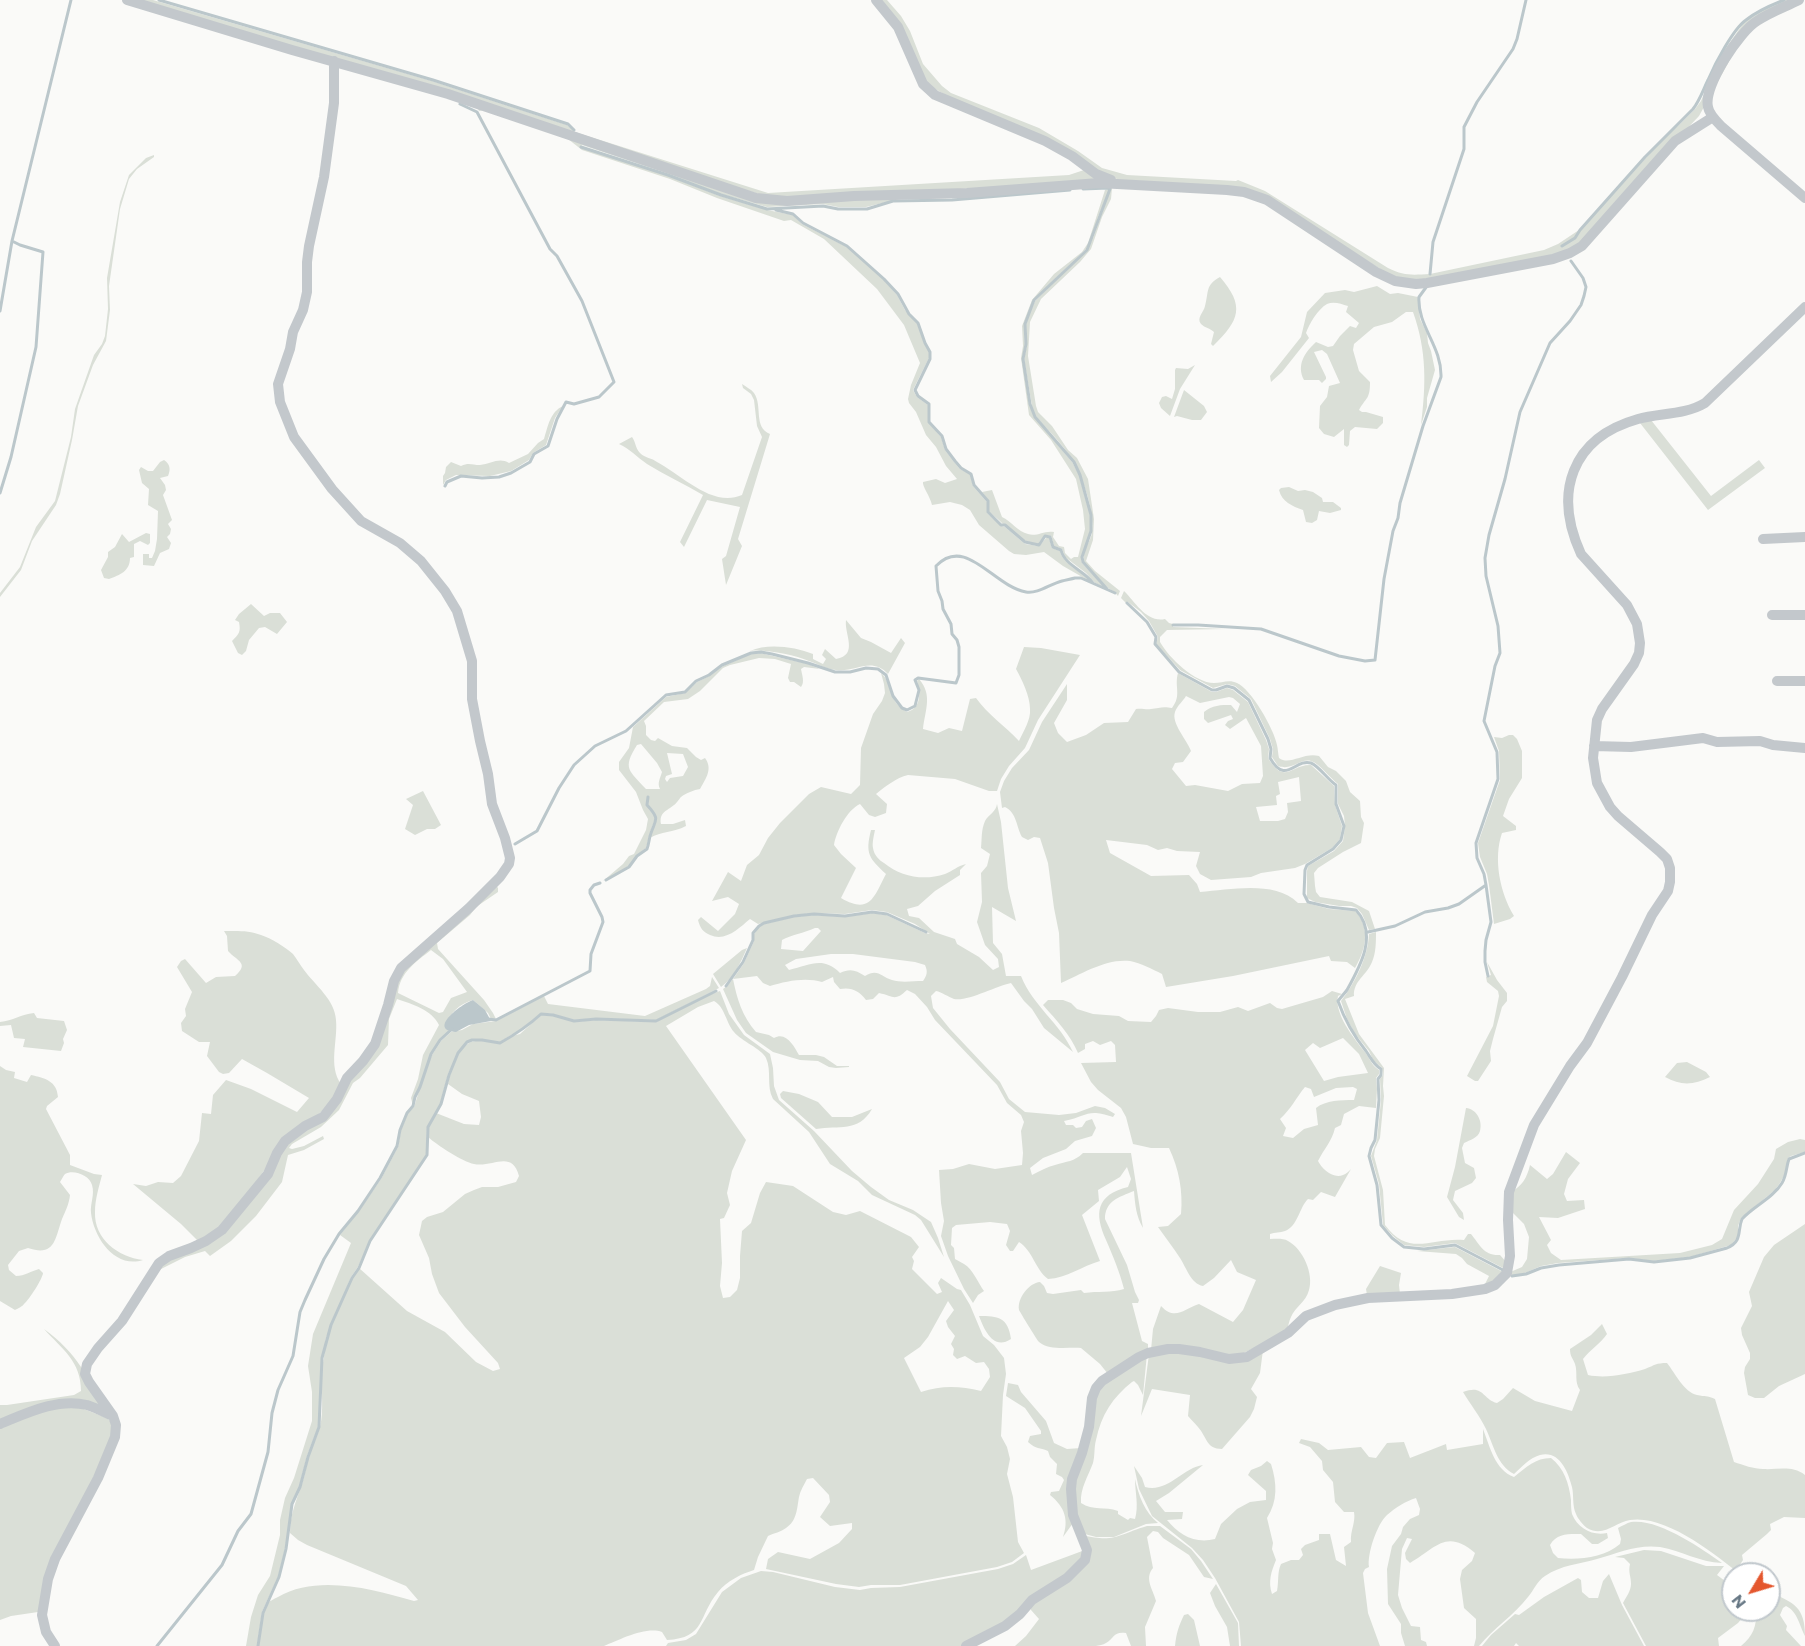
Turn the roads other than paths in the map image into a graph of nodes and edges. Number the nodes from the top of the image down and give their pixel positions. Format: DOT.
graph roads {
  1 [pos="127,0"];
  2 [pos="876,0"];
  3 [pos="1799,0"];
  4 [pos="334,61"];
  5 [pos="1713,117"];
  6 [pos="1129,184"];
  7 [pos="1805,198"];
  8 [pos="1805,307"];
  9 [pos="1805,537"];
  10 [pos="1763,539"];
  11 [pos="1772,615"];
  12 [pos="1805,615"];
  13 [pos="1777,681"];
  14 [pos="1805,681"];
  15 [pos="1594,746"];
  16 [pos="1805,748"];
  17 [pos="113,1416"];
  18 [pos="0,1424"];
  19 [pos="55,1646"];
  20 [pos="966,1646"];
  1 -- 4 [label="street"];
  2 -- 6 [label="street"];
  3 -- 5 [label="street"];
  4 -- 6 [label="street"];
  4 -- 17 [label="street"];
  5 -- 6 [label="street"];
  5 -- 7 [label="street"];
  8 -- 15 [label="street"];
  9 -- 10 [label="street"];
  11 -- 12 [label="street"];
  13 -- 14 [label="street"];
  15 -- 16 [label="street"];
  15 -- 20 [label="street"];
  17 -- 18 [label="street"];
  17 -- 19 [label="street"];
}
